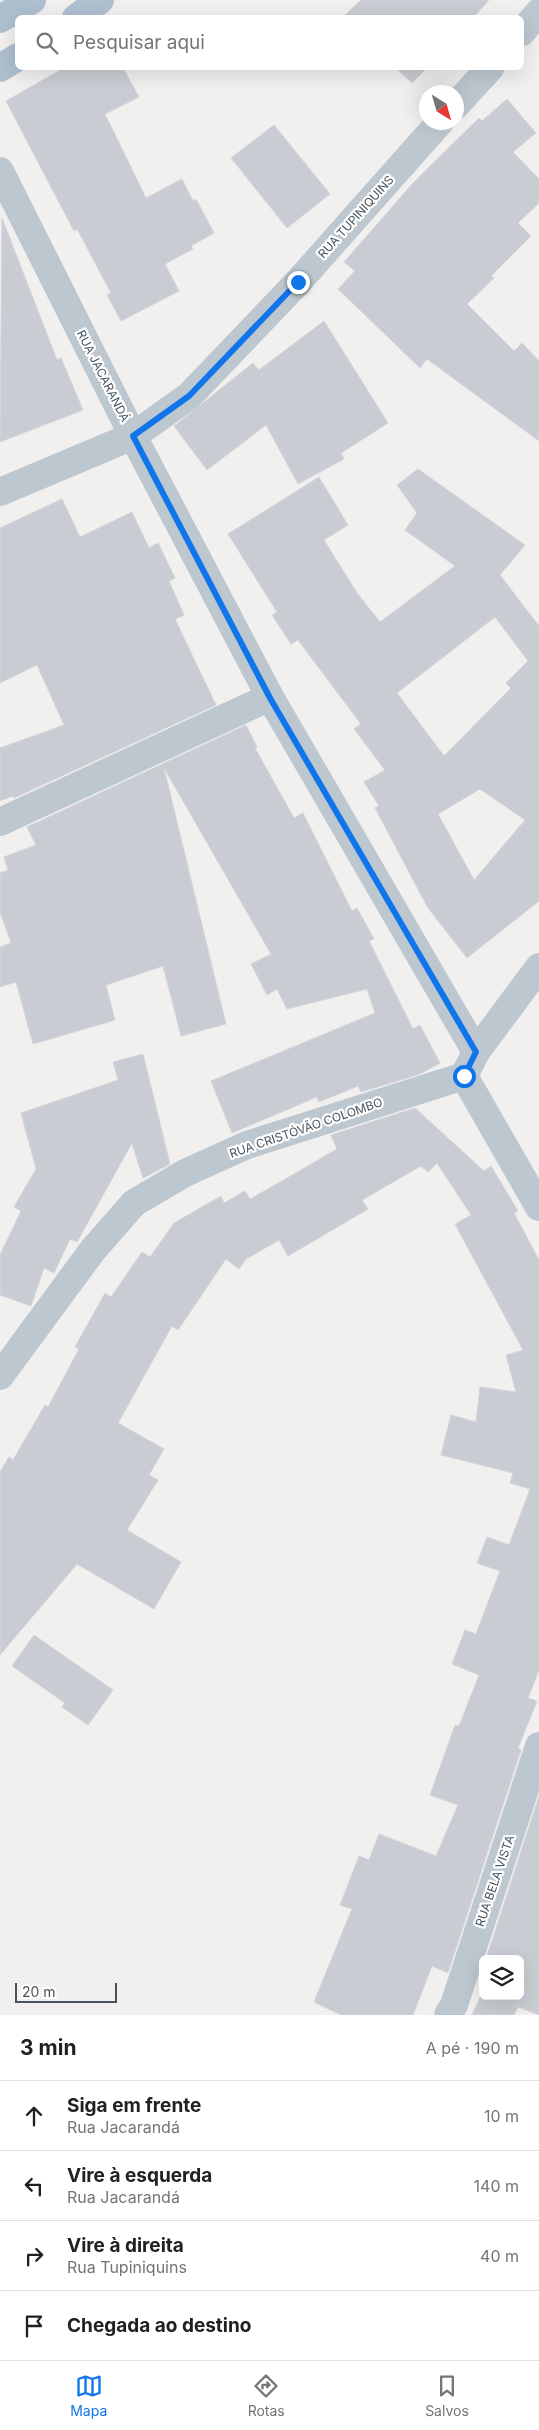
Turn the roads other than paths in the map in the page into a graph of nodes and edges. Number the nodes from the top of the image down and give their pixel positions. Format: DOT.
graph roads {
  1 [pos="32,0"];
  2 [pos="100,0"];
  3 [pos="539,12"];
  4 [pos="80,15"];
  5 [pos="0,19"];
  6 [pos="524,30"];
  7 [pos="15,60"];
  8 [pos="0,68"];
  9 [pos="488,70"];
  10 [pos="464,96"];
  11 [pos="433,130"];
  12 [pos="0,170"];
  13 [pos="133,436"];
  14 [pos="0,492"];
  15 [pos="270,698"];
  16 [pos="0,822"];
  17 [pos="539,967"];
  18 [pos="470,1064"];
  19 [pos="539,1207"];
  20 [pos="0,1376"];
  21 [pos="539,1746"];
  22 [pos="448,2015"];
  1 -- 5 [label="main road"];
  2 -- 4 [label="main road"];
  3 -- 6 [label="street"];
  7 -- 8 [label="main road"];
  9 -- 10 [label="street"];
  11 -- 13 [label="street, RUA TUPINIQUINS"];
  12 -- 13 [label="street, RUA JACARANDÁ"];
  13 -- 14 [label="street, RUA TUPINIQUINS"];
  13 -- 15 [label="street, RUA JACARANDÁ"];
  15 -- 16 [label="street"];
  15 -- 18 [label="street, RUA JACARANDÁ"];
  17 -- 18 [label="street"];
  18 -- 19 [label="street, RUA JACARANDÁ"];
  18 -- 20 [label="street, RUA CRISTÓVÃO COLOMBO"];
  21 -- 22 [label="street, RUA BELA VISTA"];
}
